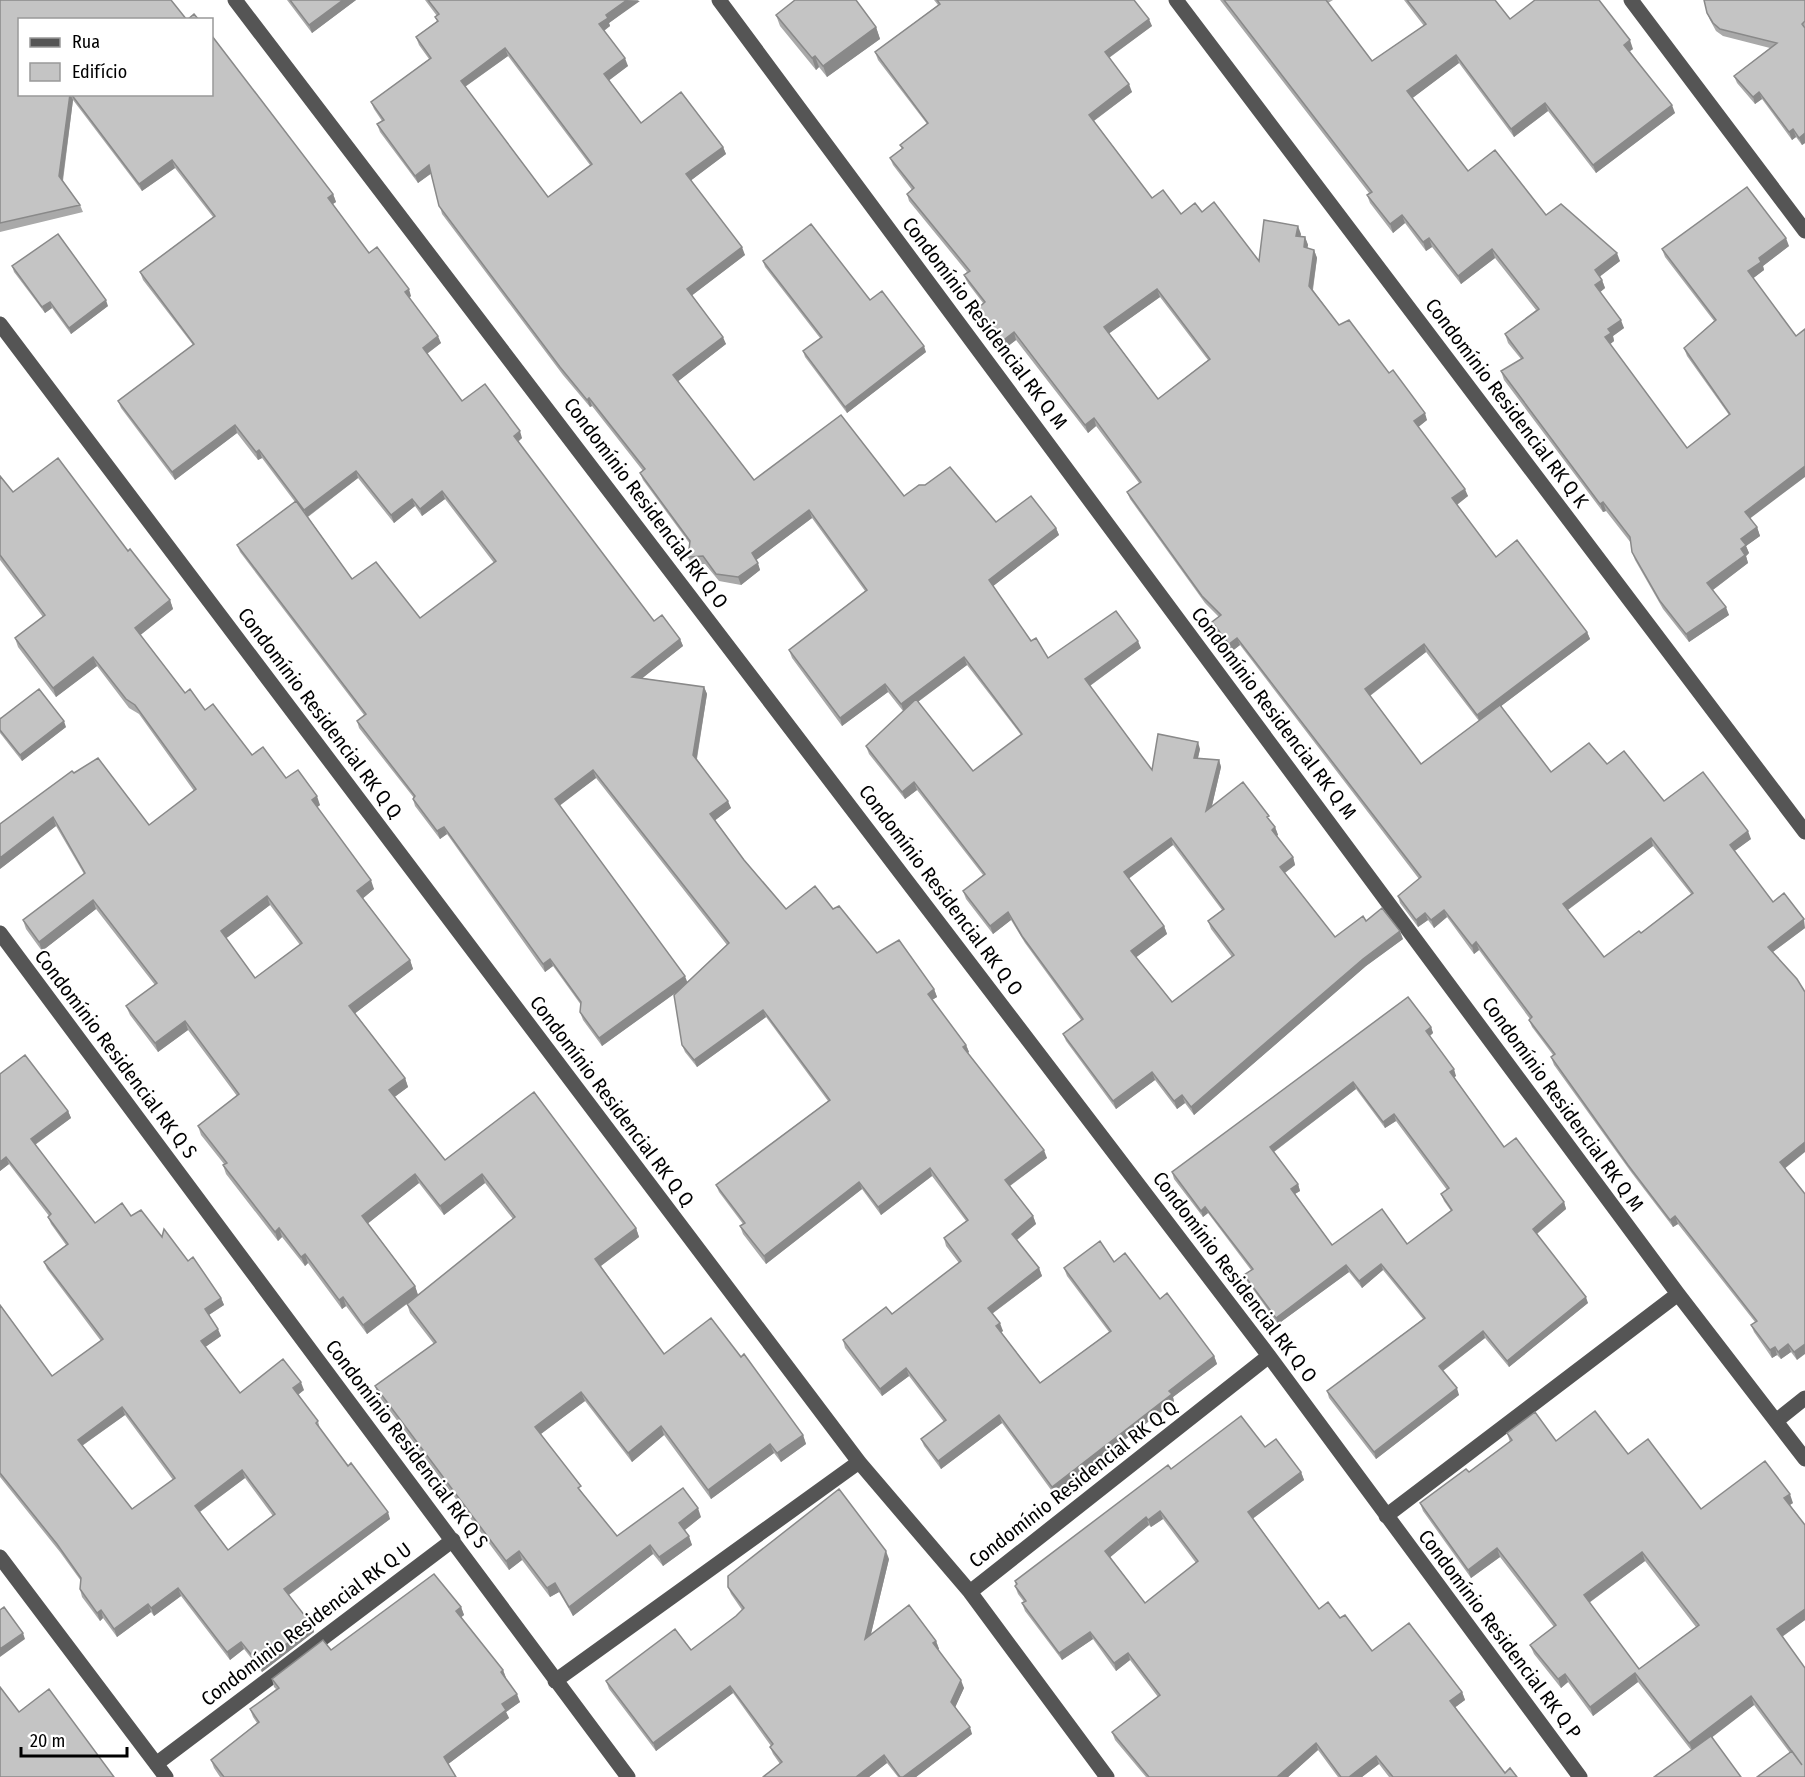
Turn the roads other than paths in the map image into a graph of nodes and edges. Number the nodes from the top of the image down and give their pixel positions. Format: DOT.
graph roads {
  1 [pos="236,0"];
  2 [pos="719,0"];
  3 [pos="1176,0"];
  4 [pos="1631,0"];
  5 [pos="1805,231"];
  6 [pos="0,324"];
  7 [pos="1805,832"];
  8 [pos="0,933"];
  9 [pos="1678,1294"];
  10 [pos="1269,1356"];
  11 [pos="1805,1398"];
  12 [pos="1776,1420"];
  13 [pos="1805,1459"];
  14 [pos="859,1462"];
  15 [pos="1386,1516"];
  16 [pos="453,1540"];
  17 [pos="0,1557"];
  18 [pos="970,1592"];
  19 [pos="555,1680"];
  20 [pos="156,1764"];
  21 [pos="166,1777"];
  22 [pos="628,1777"];
  23 [pos="1107,1777"];
  24 [pos="1580,1777"];
  1 -- 10 [label="street, Condomínio Residencial RK Q O"];
  2 -- 9 [label="street, Condomínio Residencial RK Q M"];
  3 -- 7 [label="street, Condomínio Residencial RK Q K"];
  4 -- 5 [label="street"];
  6 -- 14 [label="street, Condomínio Residencial RK Q Q"];
  8 -- 16 [label="street, Condomínio Residencial RK Q S"];
  9 -- 12 [label="street, Condomínio Residencial RK Q M"];
  9 -- 15 [label="street"];
  10 -- 15 [label="street, Condomínio Residencial RK Q O"];
  10 -- 18 [label="street, Condomínio Residencial RK Q Q"];
  11 -- 12 [label="street"];
  12 -- 13 [label="street, Condomínio Residencial RK Q M"];
  14 -- 18 [label="street, Condomínio Residencial RK Q Q"];
  14 -- 19 [label="street"];
  15 -- 24 [label="street, Condomínio Residencial RK Q P"];
  16 -- 19 [label="street, Condomínio Residencial RK Q S"];
  16 -- 20 [label="street, Condomínio Residencial RK Q U"];
  17 -- 20 [label="street"];
  18 -- 23 [label="street"];
  19 -- 22 [label="street, Condomínio Residencial RK Q S"];
  20 -- 21 [label="street"];
}
